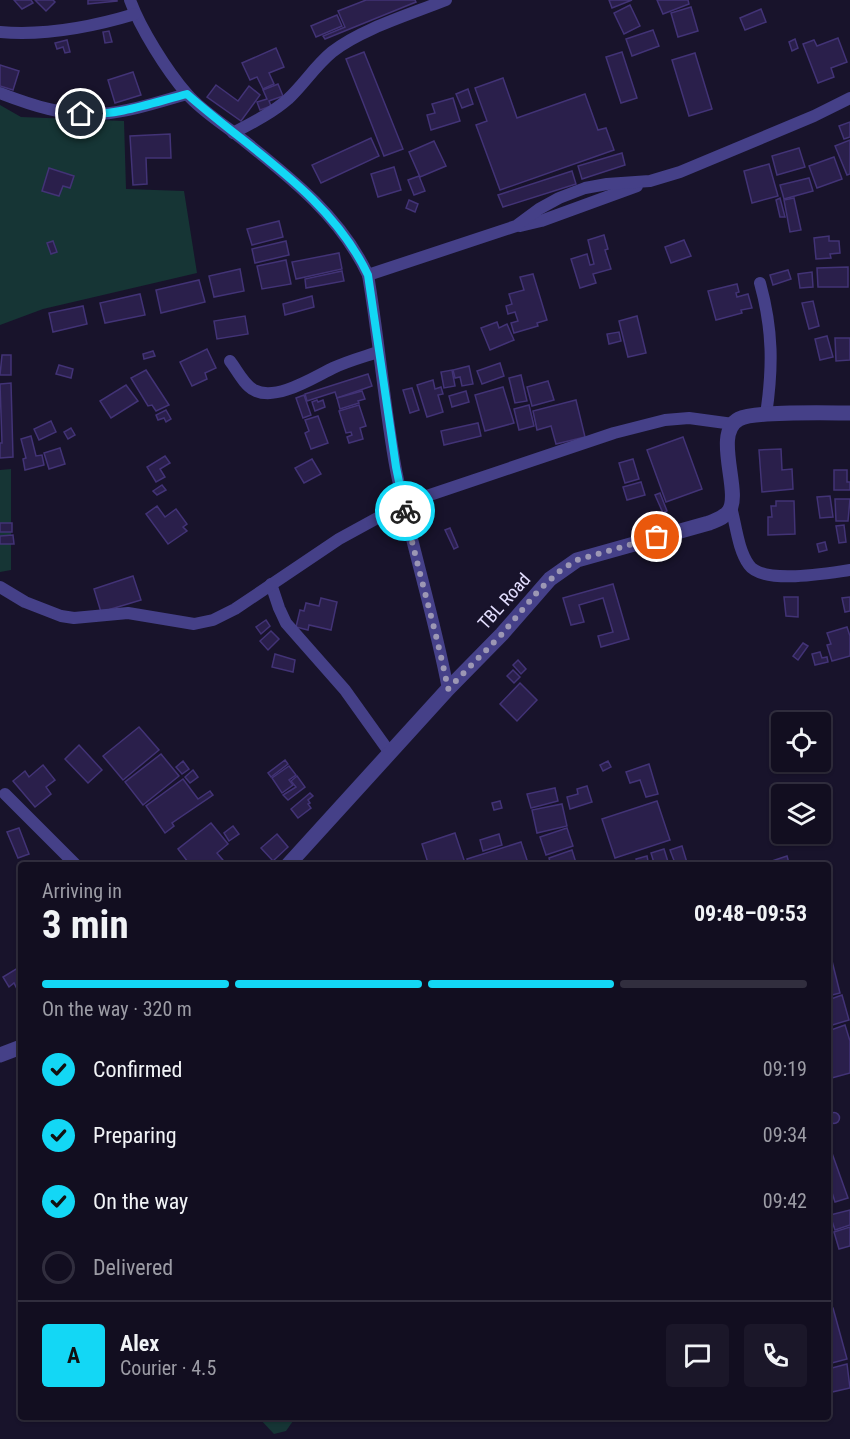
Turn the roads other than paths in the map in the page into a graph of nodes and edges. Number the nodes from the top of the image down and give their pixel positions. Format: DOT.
graph roads {
  1 [pos="130,0"];
  2 [pos="446,0"];
  3 [pos="135,14"];
  4 [pos="0,32"];
  5 [pos="0,93"];
  6 [pos="187,94"];
  7 [pos="850,98"];
  8 [pos="233,133"];
  9 [pos="368,275"];
  10 [pos="760,283"];
  11 [pos="378,352"];
  12 [pos="230,361"];
  13 [pos="850,413"];
  14 [pos="766,415"];
  15 [pos="733,424"];
  16 [pos="403,504"];
  17 [pos="731,507"];
  18 [pos="850,570"];
  19 [pos="271,584"];
  20 [pos="0,587"];
  21 [pos="448,689"];
  22 [pos="390,753"];
  23 [pos="5,794"];
  24 [pos="73,862"];
  25 [pos="291,862"];
  26 [pos="18,1048"];
  27 [pos="0,1055"];
  1 -- 3 [label="street"];
  2 -- 8 [label="street"];
  3 -- 4 [label="street"];
  3 -- 6 [label="street"];
  5 -- 6 [label="street"];
  6 -- 8 [label="street"];
  7 -- 9 [label="street"];
  8 -- 9 [label="street"];
  9 -- 11 [label="street"];
  10 -- 14 [label="street"];
  11 -- 12 [label="street"];
  11 -- 16 [label="street"];
  13 -- 14 [label="street"];
  14 -- 15 [label="street"];
  15 -- 16 [label="street"];
  15 -- 17 [label="street"];
  16 -- 19 [label="street"];
  16 -- 21 [label="street"];
  17 -- 18 [label="street"];
  17 -- 21 [label="street, TBL Road"];
  19 -- 20 [label="street"];
  19 -- 22 [label="street"];
  21 -- 22 [label="street, TBL Road"];
  22 -- 25 [label="street, TBL Road"];
  23 -- 24 [label="street"];
  26 -- 27 [label="street"];
}
